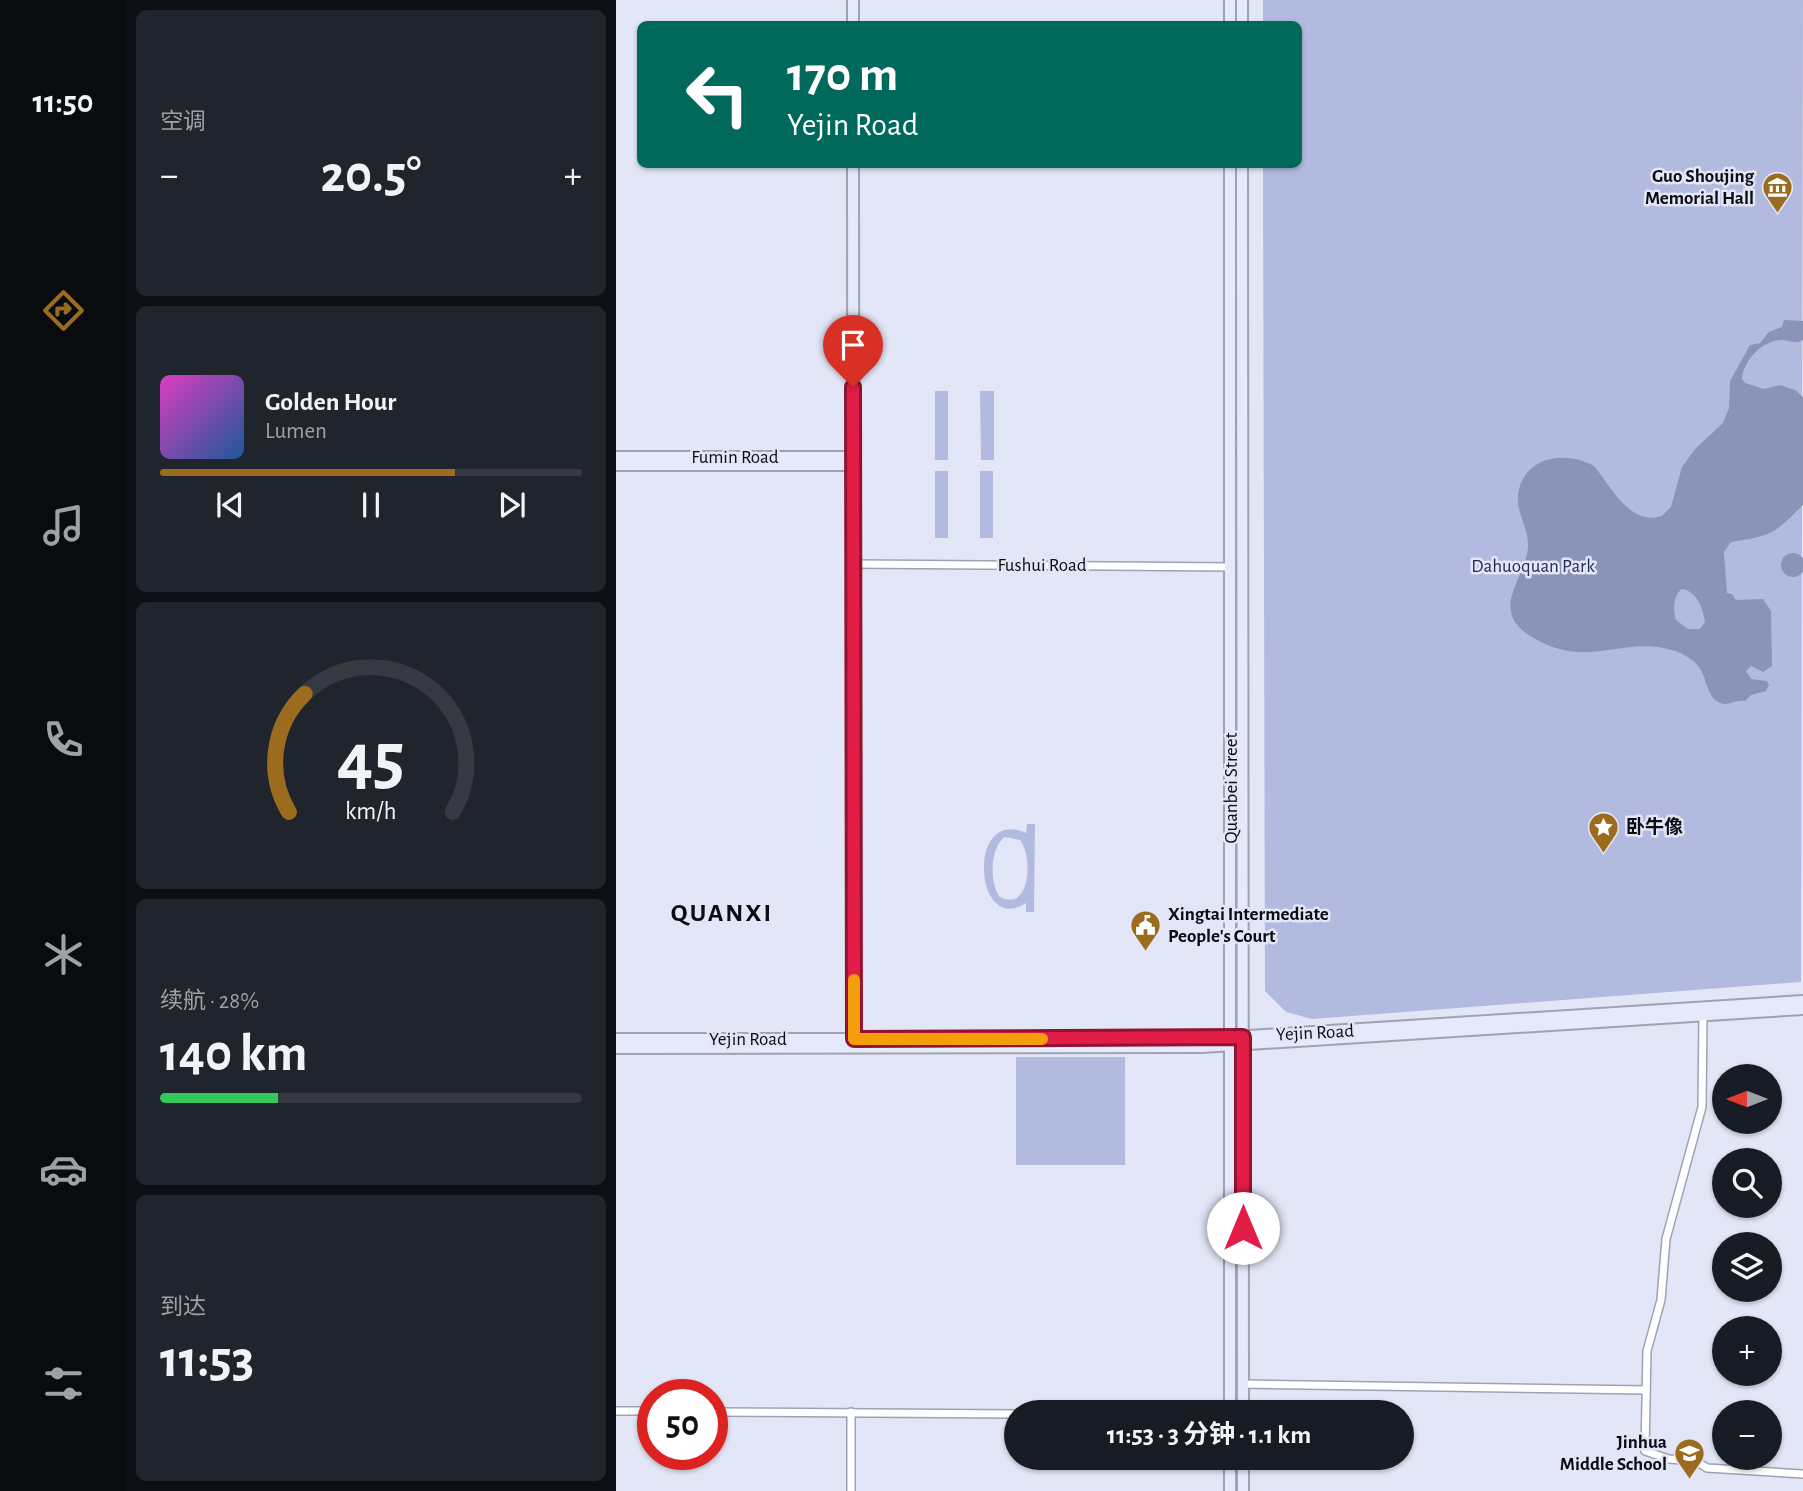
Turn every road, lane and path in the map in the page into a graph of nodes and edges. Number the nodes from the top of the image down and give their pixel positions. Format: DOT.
graph roads {
  1 [pos="853,0"];
  2 [pos="1230,0"];
  3 [pos="1242,0"];
  4 [pos="853,21"];
  5 [pos="1230,21"];
  6 [pos="1242,21"];
  7 [pos="853,168"];
  8 [pos="1230,168"];
  9 [pos="1242,168"];
  10 [pos="616,457"];
  11 [pos="853,461"];
  12 [pos="616,465"];
  13 [pos="853,564"];
  14 [pos="1231,567"];
  15 [pos="1803,1001"];
  16 [pos="1803,1009"];
  17 [pos="1703,1016"];
  18 [pos="616,1039"];
  19 [pos="1231,1041"];
  20 [pos="1243,1041"];
  21 [pos="854,1044"];
  22 [pos="616,1048"];
  23 [pos="1243,1384"];
  24 [pos="1646,1390"];
  25 [pos="1230,1400"];
  26 [pos="1243,1400"];
  27 [pos="616,1411"];
  28 [pos="637,1411"];
  29 [pos="728,1412"];
  30 [pos="851,1412"];
  31 [pos="1004,1414"];
  32 [pos="1230,1470"];
  33 [pos="1243,1470"];
  34 [pos="1803,1474"];
  35 [pos="851,1491"];
  36 [pos="1230,1491"];
  37 [pos="1243,1491"];
  1 -- 4 [label="street"];
  2 -- 5 [label="street"];
  3 -- 6 [label="street"];
  7 -- 11 [label="street"];
  8 -- 14 [label="street, Quanbei Street"];
  9 -- 20 [label="street, Quanbei Street"];
  10 -- 11 [label="street, Fumin Road"];
  11 -- 12 [label="street, Fumin Road"];
  11 -- 13 [label="street"];
  13 -- 14 [label="street, Fushui Road"];
  13 -- 21 [label="street"];
  14 -- 19 [label="street, Quanbei Street"];
  15 -- 20 [label="street, Yejin Road"];
  16 -- 17 [label="street, Yejin Road"];
  17 -- 20 [label="street, Yejin Road"];
  17 -- 24 [label="street"];
  18 -- 21 [label="street, Yejin Road"];
  19 -- 20 [label="street, Yejin Road"];
  19 -- 21 [label="street, Yejin Road"];
  19 -- 25 [label="street, Quanbei Street"];
  20 -- 23 [label="street, Quanbei Street"];
  21 -- 22 [label="street, Yejin Road"];
  23 -- 24 [label="street"];
  23 -- 26 [label="street, Quanbei Street"];
  24 -- 34 [label="street"];
  27 -- 28 [label="street"];
  29 -- 30 [label="street"];
  30 -- 31 [label="street"];
  30 -- 35 [label="street"];
  32 -- 36 [label="street"];
  33 -- 37 [label="street"];
}
